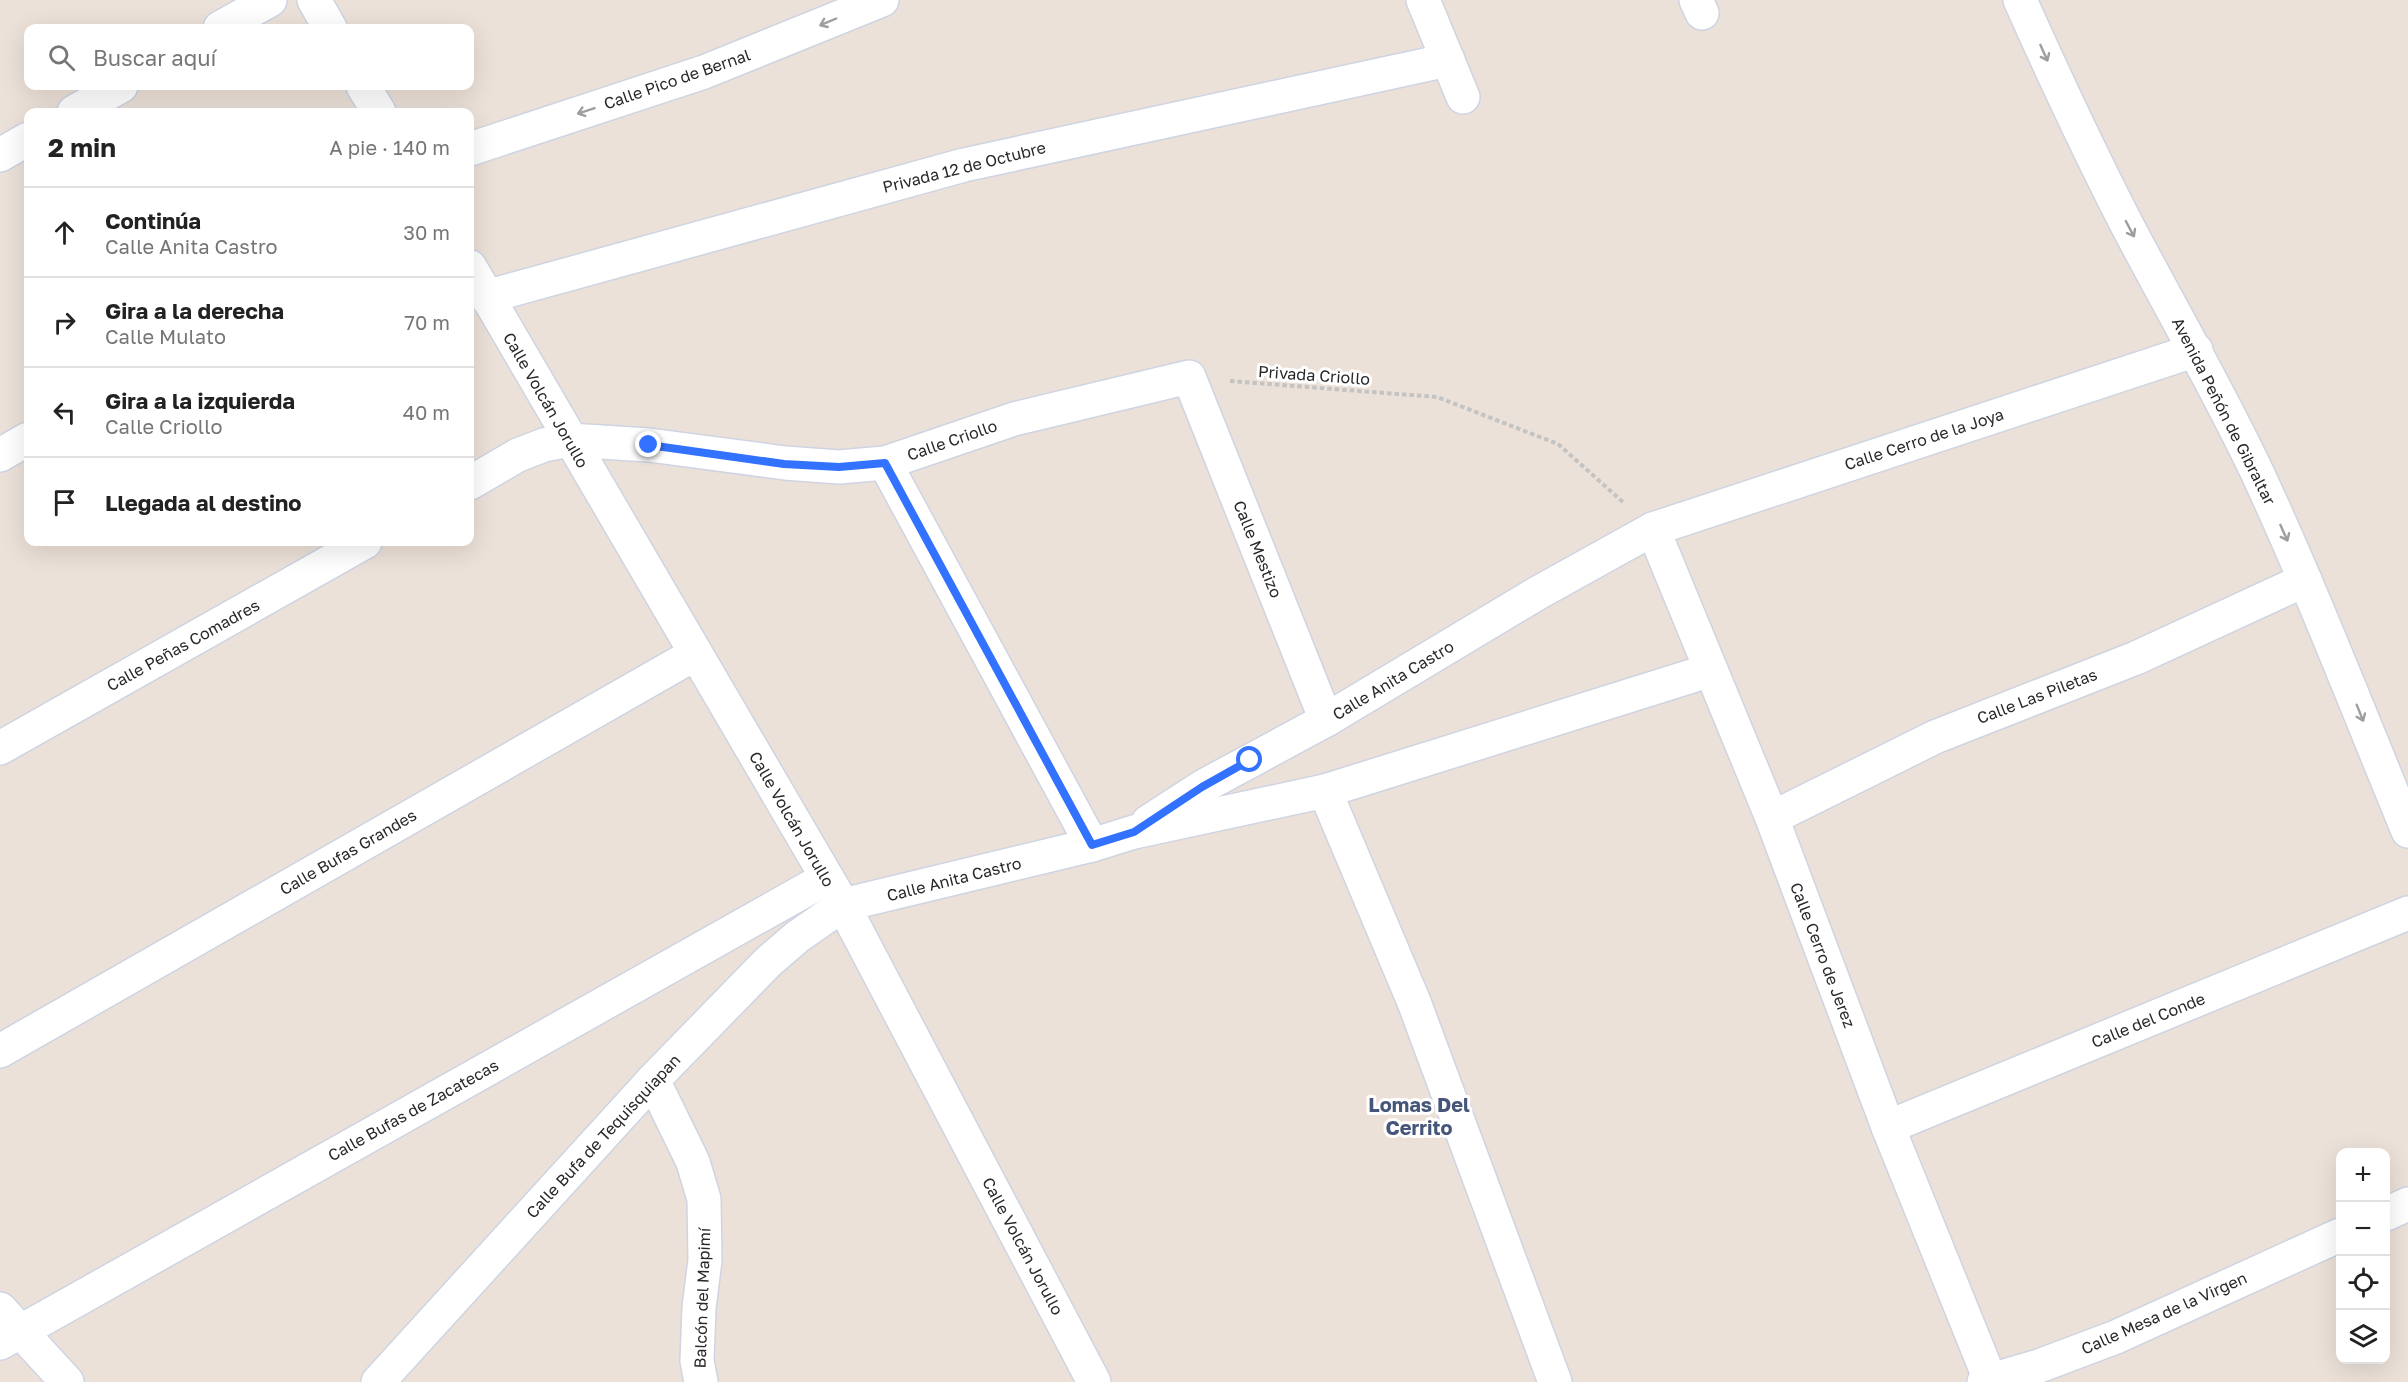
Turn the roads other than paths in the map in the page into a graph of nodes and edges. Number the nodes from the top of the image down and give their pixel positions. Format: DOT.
graph roads {
  1 [pos="270,0"];
  2 [pos="314,0"];
  3 [pos="882,0"];
  4 [pos="1423,0"];
  5 [pos="2020,0"];
  6 [pos="227,24"];
  7 [pos="328,24"];
  8 [pos="1448,60"];
  9 [pos="114,90"];
  10 [pos="365,90"];
  11 [pos="1463,96"];
  12 [pos="81,108"];
  13 [pos="377,108"];
  14 [pos="24,141"];
  15 [pos="474,148"];
  16 [pos="0,155"];
  17 [pos="474,274"];
  18 [pos="486,297"];
  19 [pos="2196,350"];
  20 [pos="1189,378"];
  21 [pos="568,440"];
  22 [pos="24,441"];
  23 [pos="0,455"];
  24 [pos="885,463"];
  25 [pos="474,481"];
  26 [pos="1653,529"];
  27 [pos="359,546"];
  28 [pos="2306,580"];
  29 [pos="695,654"];
  30 [pos="1711,670"];
  31 [pos="1326,720"];
  32 [pos="0,748"];
  33 [pos="1325,791"];
  34 [pos="1772,818"];
  35 [pos="2408,831"];
  36 [pos="1134,832"];
  37 [pos="1092,845"];
  38 [pos="835,892"];
  39 [pos="2408,913"];
  40 [pos="0,1051"];
  41 [pos="653,1080"];
  42 [pos="1888,1127"];
  43 [pos="2408,1204"];
  44 [pos="2390,1212"];
  45 [pos="2336,1237"];
  46 [pos="6,1328"];
  47 [pos="67,1382"];
  48 [pos="378,1382"];
  49 [pos="701,1382"];
  50 [pos="1094,1382"];
  51 [pos="1555,1382"];
  52 [pos="1988,1382"];
  1 -- 6 [label="street"];
  2 -- 7 [label="street"];
  3 -- 15 [label="street, Calle Pico de Bernal, one-way"];
  4 -- 8 [label="street"];
  5 -- 19 [label="street, Avenida Peñón de Gibraltar, one-way"];
  8 -- 11 [label="street"];
  8 -- 18 [label="street, Privada 12 de Octubre"];
  9 -- 12 [label="street"];
  10 -- 13 [label="street"];
  14 -- 16 [label="street"];
  17 -- 18 [label="street, Calle Volcán Jorullo"];
  18 -- 21 [label="street, Calle Volcán Jorullo"];
  19 -- 26 [label="street, Calle Cerro de la Joya"];
  19 -- 28 [label="street, Avenida Peñón de Gibraltar, one-way"];
  20 -- 24 [label="street, Calle Criollo"];
  20 -- 31 [label="street, Calle Mestizo"];
  21 -- 24 [label="street, Calle Criollo"];
  21 -- 25 [label="street"];
  21 -- 29 [label="street, Calle Volcán Jorullo"];
  22 -- 23 [label="street"];
  24 -- 37 [label="street"];
  26 -- 30 [label="street, Calle Cerro de Jerez"];
  26 -- 31 [label="street, Calle Anita Castro"];
  27 -- 32 [label="street, Calle Peñas Comadres"];
  28 -- 34 [label="street, Calle Las Piletas"];
  28 -- 35 [label="street, Avenida Peñón de Gibraltar, one-way"];
  29 -- 38 [label="street, Calle Volcán Jorullo"];
  29 -- 40 [label="street, Calle Bufas Grandes"];
  30 -- 33 [label="street, Calle Anita Castro"];
  30 -- 34 [label="street, Calle Cerro de Jerez"];
  31 -- 36 [label="street, Calle Anita Castro"];
  33 -- 36 [label="street, Calle Anita Castro"];
  33 -- 51 [label="street"];
  34 -- 42 [label="street, Calle Cerro de Jerez"];
  36 -- 37 [label="street, Calle Anita Castro"];
  37 -- 38 [label="street, Calle Anita Castro"];
  38 -- 41 [label="street, Calle Bufa de Tequisquiapan"];
  38 -- 46 [label="street, Calle Bufas de Zacatecas"];
  38 -- 50 [label="street, Calle Volcán Jorullo"];
  39 -- 42 [label="street, Calle del Conde"];
  41 -- 48 [label="street, Calle Bufa de Tequisquiapan"];
  41 -- 49 [label="street, Balcón del Mapimí"];
  42 -- 52 [label="street, Calle Cerro de Jerez"];
  43 -- 44 [label="street"];
  45 -- 52 [label="street, Calle Mesa de la Virgen"];
  46 -- 47 [label="street"];
}
